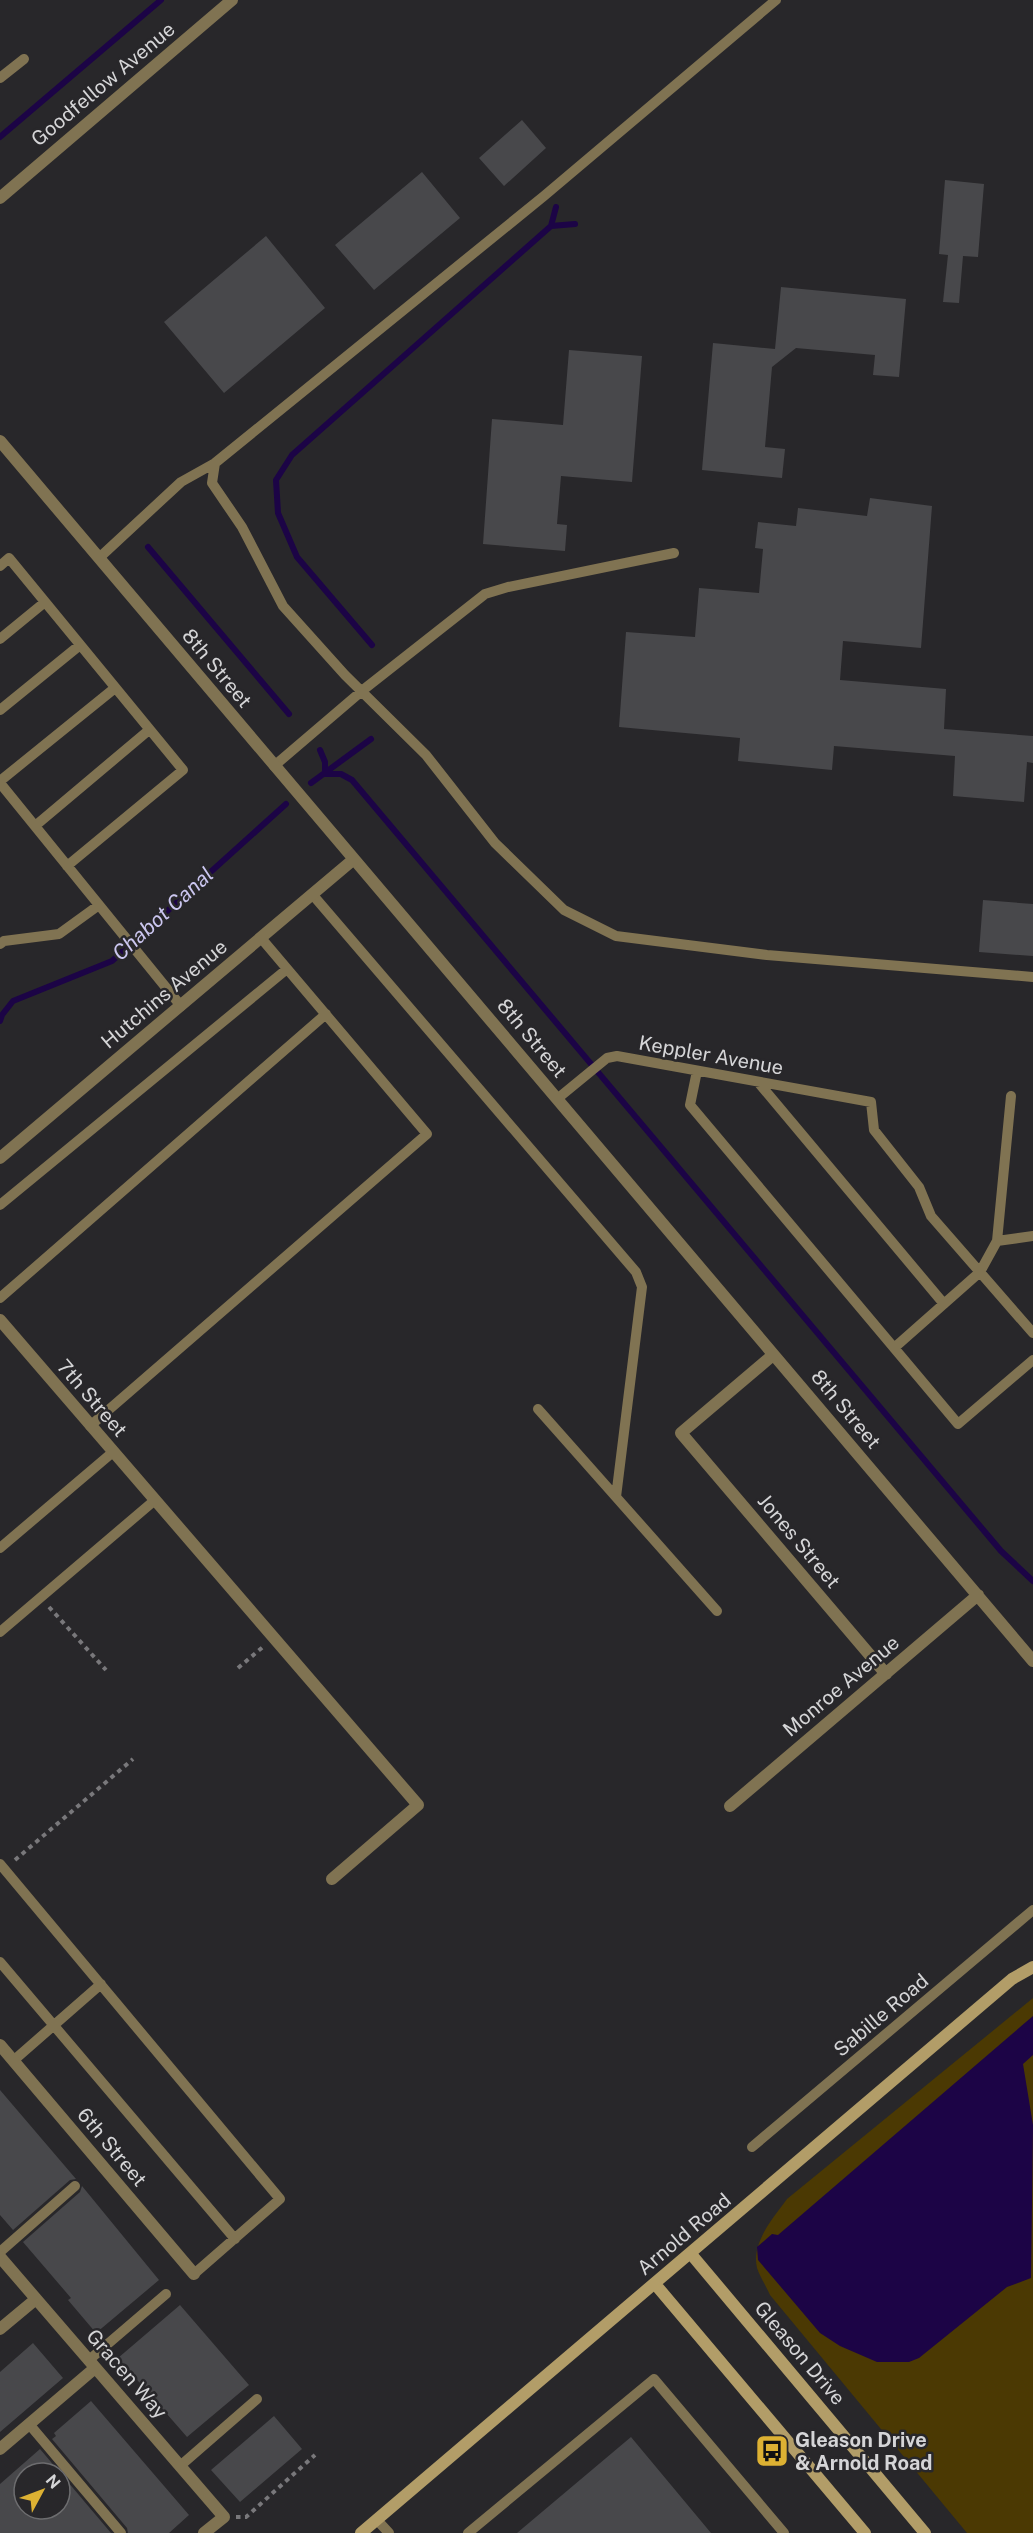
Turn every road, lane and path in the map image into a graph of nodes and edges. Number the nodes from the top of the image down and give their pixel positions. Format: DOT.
graph roads {
  1 [pos="232,0"];
  2 [pos="776,0"];
  3 [pos="24,59"];
  4 [pos="0,78"];
  5 [pos="0,198"];
  6 [pos="0,441"];
  7 [pos="215,463"];
  8 [pos="674,553"];
  9 [pos="99,558"];
  10 [pos="0,566"];
  11 [pos="45,602"];
  12 [pos="0,639"];
  13 [pos="80,645"];
  14 [pos="116,688"];
  15 [pos="363,690"];
  16 [pos="0,710"];
  17 [pos="149,730"];
  18 [pos="274,766"];
  19 [pos="0,782"];
  20 [pos="35,826"];
  21 [pos="354,859"];
  22 [pos="67,866"];
  23 [pos="312,894"];
  24 [pos="99,905"];
  25 [pos="261,938"];
  26 [pos="0,944"];
  27 [pos="287,969"];
  28 [pos="1033,977"];
  29 [pos="180,1006"];
  30 [pos="326,1014"];
  31 [pos="697,1071"];
  32 [pos="758,1082"];
  33 [pos="1011,1096"];
  34 [pos="557,1099"];
  35 [pos="0,1158"];
  36 [pos="0,1205"];
  37 [pos="1033,1236"];
  38 [pos="997,1241"];
  39 [pos="980,1272"];
  40 [pos="0,1298"];
  41 [pos="944,1304"];
  42 [pos="0,1320"];
  43 [pos="1033,1333"];
  44 [pos="894,1348"];
  45 [pos="773,1354"];
  46 [pos="1033,1360"];
  47 [pos="538,1409"];
  48 [pos="90,1426"];
  49 [pos="112,1452"];
  50 [pos="616,1497"];
  51 [pos="155,1500"];
  52 [pos="0,1548"];
  53 [pos="978,1595"];
  54 [pos="40,1597"];
  55 [pos="717,1611"];
  56 [pos="0,1632"];
  57 [pos="274,1638"];
  58 [pos="1033,1661"];
  59 [pos="238,1668"];
  60 [pos="106,1670"];
  61 [pos="886,1674"];
  62 [pos="133,1759"];
  63 [pos="730,1806"];
  64 [pos="2,1867"];
  65 [pos="332,1879"];
  66 [pos="1033,1910"];
  67 [pos="0,1962"];
  68 [pos="1033,1967"];
  69 [pos="101,1984"];
  70 [pos="54,2025"];
  71 [pos="0,2045"];
  72 [pos="14,2061"];
  73 [pos="752,2147"];
  74 [pos="75,2186"];
  75 [pos="235,2239"];
  76 [pos="0,2252"];
  77 [pos="691,2254"];
  78 [pos="0,2257"];
  79 [pos="194,2274"];
  80 [pos="655,2284"];
  81 [pos="166,2294"];
  82 [pos="36,2299"];
  83 [pos="0,2329"];
  84 [pos="92,2364"];
  85 [pos="257,2399"];
  86 [pos="29,2424"];
  87 [pos="0,2449"];
  88 [pos="315,2455"];
  89 [pos="180,2466"];
  90 [pos="224,2517"];
  91 [pos="377,2520"];
  92 [pos="121,2533"];
  93 [pos="204,2533"];
  94 [pos="361,2533"];
  95 [pos="388,2533"];
  96 [pos="468,2533"];
  97 [pos="784,2533"];
  98 [pos="865,2533"];
  99 [pos="926,2533"];
  1 -- 5 [label="street, Goodfellow Avenue"];
  2 -- 7 [label="lane"];
  3 -- 4 [label="lane"];
  6 -- 9 [label="street, 8th Street"];
  7 -- 9 [label="lane"];
  7 -- 15 [label="lane"];
  8 -- 15 [label="lane"];
  9 -- 18 [label="street, 8th Street"];
  10 -- 11 [label="lane"];
  11 -- 12 [label="lane"];
  11 -- 13 [label="lane"];
  13 -- 14 [label="lane"];
  13 -- 16 [label="lane"];
  14 -- 17 [label="lane"];
  14 -- 19 [label="lane"];
  15 -- 18 [label="lane"];
  15 -- 28 [label="lane"];
  17 -- 20 [label="lane"];
  17 -- 22 [label="lane"];
  18 -- 21 [label="street, 8th Street"];
  19 -- 20 [label="lane"];
  20 -- 22 [label="lane"];
  21 -- 23 [label="street, Hutchins Avenue"];
  21 -- 34 [label="street, 8th Street"];
  22 -- 24 [label="lane"];
  23 -- 25 [label="street, Hutchins Avenue"];
  23 -- 50 [label="lane"];
  24 -- 26 [label="lane"];
  24 -- 29 [label="lane"];
  25 -- 27 [label="lane"];
  25 -- 29 [label="street, Hutchins Avenue"];
  27 -- 30 [label="lane"];
  27 -- 36 [label="lane"];
  29 -- 35 [label="street, Hutchins Avenue"];
  30 -- 40 [label="lane"];
  30 -- 48 [label="lane"];
  31 -- 32 [label="lane, Keppler Avenue"];
  31 -- 34 [label="lane, Keppler Avenue"];
  31 -- 44 [label="lane"];
  32 -- 39 [label="lane, Keppler Avenue"];
  32 -- 41 [label="lane"];
  33 -- 38 [label="lane"];
  34 -- 45 [label="street, 8th Street"];
  37 -- 38 [label="lane"];
  38 -- 39 [label="lane"];
  39 -- 41 [label="lane"];
  39 -- 43 [label="lane"];
  41 -- 44 [label="lane"];
  42 -- 48 [label="street, 7th Street"];
  44 -- 46 [label="lane"];
  45 -- 53 [label="street, 8th Street"];
  45 -- 61 [label="street, Jones Street"];
  47 -- 50 [label="lane"];
  48 -- 49 [label="street, 7th Street"];
  49 -- 51 [label="street, 7th Street"];
  49 -- 52 [label="lane"];
  50 -- 55 [label="lane"];
  51 -- 54 [label="lane"];
  51 -- 57 [label="street, 7th Street"];
  53 -- 58 [label="street, 8th Street"];
  53 -- 61 [label="street, Monroe Avenue"];
  54 -- 56 [label="lane"];
  54 -- 60 [label="path"];
  57 -- 59 [label="path"];
  57 -- 65 [label="street, 7th Street"];
  61 -- 63 [label="street, Monroe Avenue"];
  62 -- 64 [label="path"];
  64 -- 69 [label="lane"];
  66 -- 73 [label="lane, Sabille Road"];
  67 -- 70 [label="lane"];
  68 -- 77 [label="street, Arnold Road"];
  69 -- 70 [label="lane"];
  69 -- 75 [label="lane"];
  70 -- 72 [label="lane"];
  70 -- 75 [label="lane"];
  71 -- 72 [label="street, 6th Street"];
  72 -- 79 [label="street, 6th Street"];
  74 -- 76 [label="lane"];
  75 -- 79 [label="lane"];
  77 -- 80 [label="street, Arnold Road"];
  77 -- 99 [label="street, Gleason Drive"];
  78 -- 82 [label="street, Gracen Way"];
  80 -- 91 [label="street, Arnold Road"];
  80 -- 98 [label="street"];
  81 -- 84 [label="lane"];
  82 -- 83 [label="street"];
  82 -- 84 [label="street, Gracen Way"];
  84 -- 86 [label="street"];
  84 -- 89 [label="street, Gracen Way"];
  85 -- 89 [label="lane"];
  86 -- 87 [label="street"];
  86 -- 92 [label="lane"];
  88 -- 90 [label="path"];
  89 -- 90 [label="street, Gracen Way"];
  90 -- 93 [label="street"];
  91 -- 94 [label="street, Arnold Road"];
  91 -- 95 [label="lane"];
  96 -- 97 [label="lane"];
}
